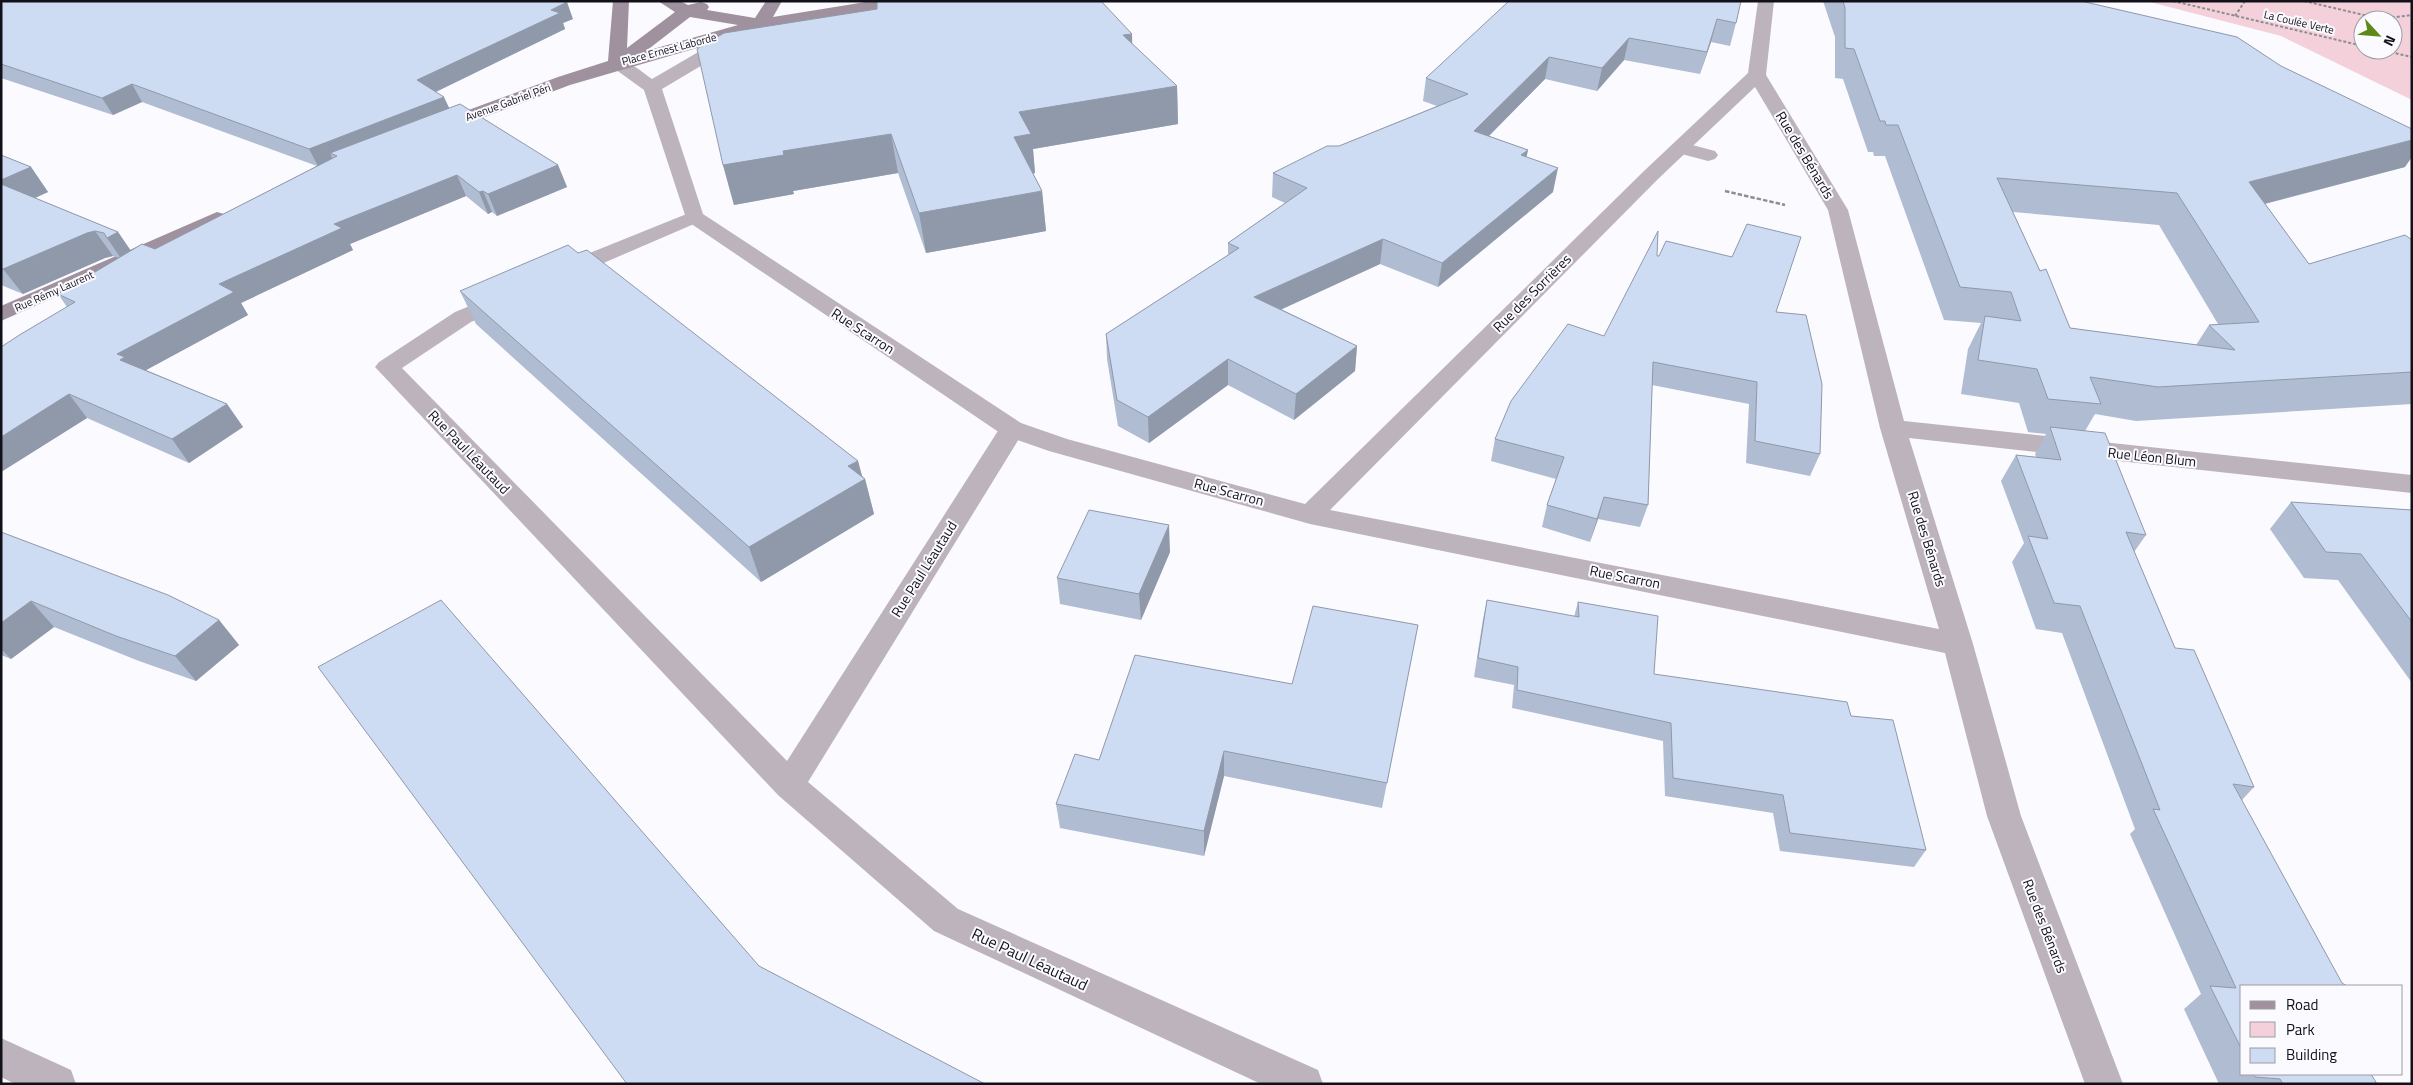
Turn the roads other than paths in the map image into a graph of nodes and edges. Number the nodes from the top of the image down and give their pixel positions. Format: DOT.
graph roads {
  1 [pos="621,1"];
  2 [pos="666,1"];
  3 [pos="727,1"];
  4 [pos="774,1"];
  5 [pos="905,1"];
  6 [pos="1766,1"];
  7 [pos="687,11"];
  8 [pos="760,24"];
  9 [pos="617,64"];
  10 [pos="1757,75"];
  11 [pos="652,88"];
  12 [pos="419,135"];
  13 [pos="1681,148"];
  14 [pos="1708,156"];
  15 [pos="694,217"];
  16 [pos="84,299"];
  17 [pos="1,314"];
  18 [pos="1893,428"];
  19 [pos="1012,429"];
  20 [pos="2412,484"];
  21 [pos="1310,514"];
  22 [pos="1958,644"];
  23 [pos="789,785"];
  24 [pos="1,1057"];
  25 [pos="57,1084"];
  26 [pos="1304,1084"];
  27 [pos="2104,1084"];
  1 -- 9 [label="main road"];
  2 -- 7 [label="main road"];
  3 -- 7 [label="main road, Place Ernest Laborde"];
  4 -- 8 [label="main road"];
  5 -- 8 [label="main road"];
  6 -- 10 [label="street"];
  7 -- 8 [label="main road"];
  7 -- 9 [label="main road, Place Ernest Laborde"];
  8 -- 9 [label="main road, Place Ernest Laborde"];
  8 -- 11 [label="street"];
  9 -- 11 [label="street"];
  9 -- 12 [label="main road, Avenue Gabriel Péri"];
  10 -- 13 [label="street, Rue des Sorrières"];
  10 -- 18 [label="street, Rue des Bénards"];
  11 -- 15 [label="street"];
  13 -- 14 [label="street"];
  13 -- 21 [label="street, Rue des Sorrières"];
  15 -- 19 [label="street, Rue Scarron"];
  15 -- 23 [label="street, Rue Paul Léautaud"];
  16 -- 17 [label="main road, Rue Rémy Laurent"];
  18 -- 20 [label="street, Rue Léon Blum"];
  18 -- 22 [label="street, Rue des Bénards"];
  19 -- 21 [label="street, Rue Scarron"];
  19 -- 23 [label="street, Rue Paul Léautaud"];
  21 -- 22 [label="street, Rue Scarron"];
  22 -- 27 [label="street, Rue des Bénards"];
  23 -- 26 [label="street, Rue Paul Léautaud"];
  24 -- 25 [label="street"];
}
